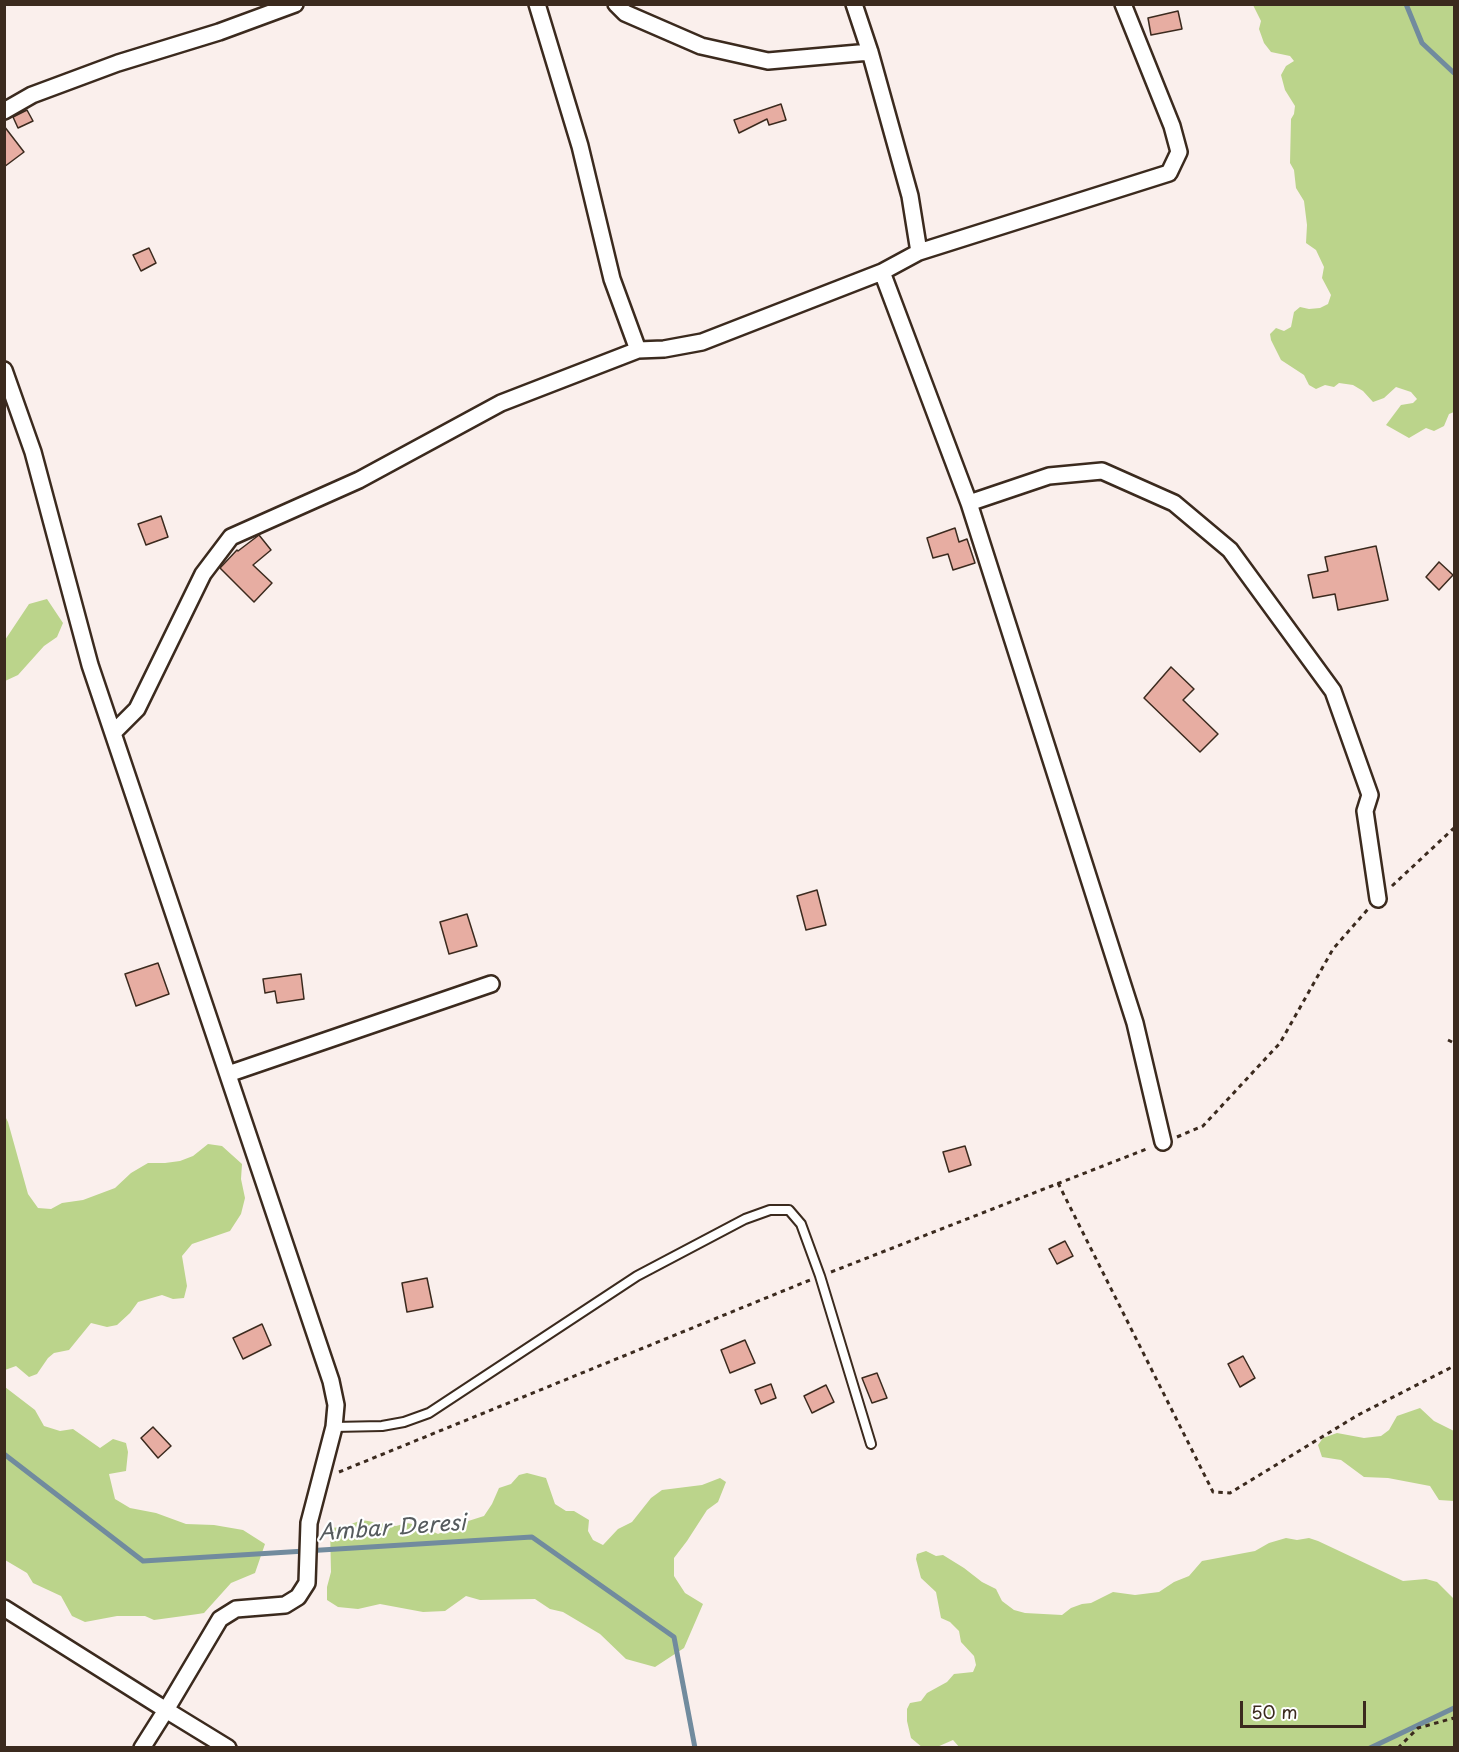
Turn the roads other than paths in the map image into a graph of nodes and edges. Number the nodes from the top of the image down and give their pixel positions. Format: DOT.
graph roads {
  1 [pos="295,4"];
  2 [pos="537,4"];
  3 [pos="616,4"];
  4 [pos="854,4"];
  5 [pos="1123,4"];
  6 [pos="870,52"];
  7 [pos="4,111"];
  8 [pos="919,252"];
  9 [pos="882,272"];
  10 [pos="638,350"];
  11 [pos="4,370"];
  12 [pos="969,503"];
  13 [pos="112,733"];
  14 [pos="1378,899"];
  15 [pos="491,984"];
  16 [pos="228,1074"];
  17 [pos="1163,1142"];
  18 [pos="334,1428"];
  19 [pos="871,1444"];
  20 [pos="4,1608"];
  21 [pos="166,1710"];
  22 [pos="142,1748"];
  23 [pos="228,1748"];
  1 -- 7 [label="street"];
  2 -- 10 [label="street"];
  3 -- 6 [label="street"];
  4 -- 6 [label="street"];
  5 -- 8 [label="street"];
  6 -- 8 [label="street"];
  8 -- 9 [label="street"];
  9 -- 10 [label="street"];
  9 -- 12 [label="street"];
  10 -- 13 [label="street"];
  11 -- 13 [label="street"];
  12 -- 14 [label="street"];
  12 -- 17 [label="street"];
  13 -- 16 [label="street"];
  15 -- 16 [label="street"];
  16 -- 18 [label="street"];
  18 -- 19 [label="lane"];
  18 -- 21 [label="street"];
  20 -- 21 [label="street"];
  21 -- 22 [label="street"];
  21 -- 23 [label="street"];
}
